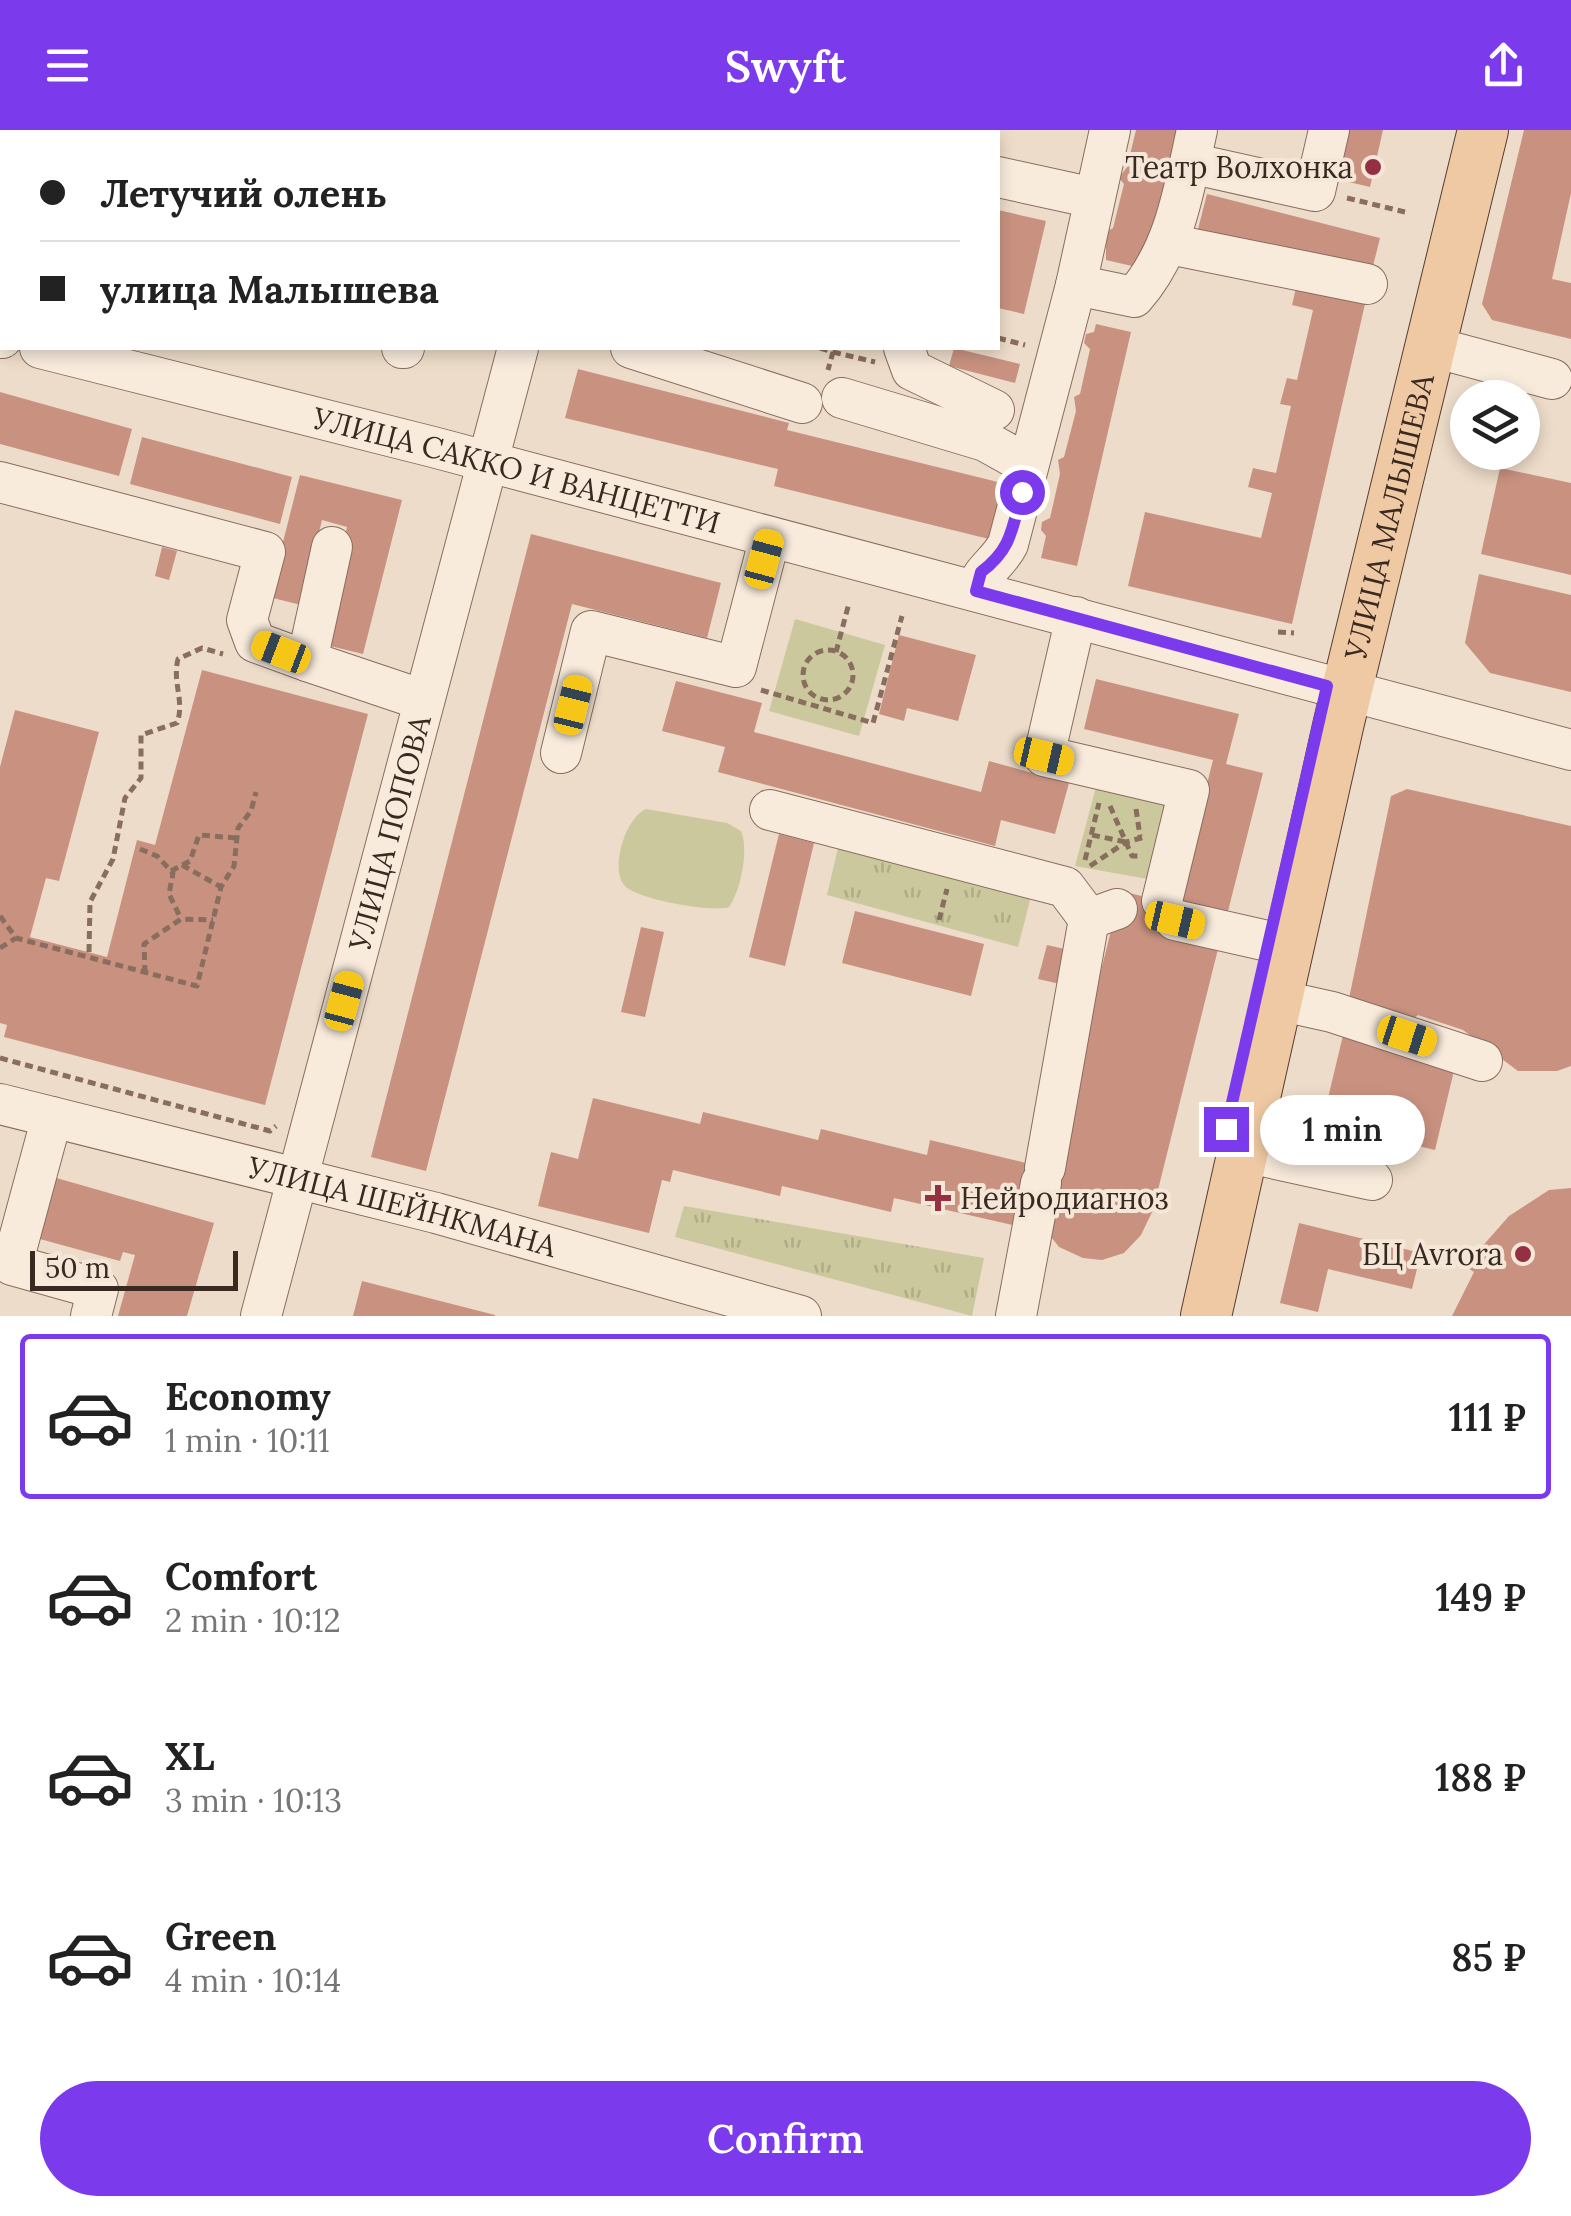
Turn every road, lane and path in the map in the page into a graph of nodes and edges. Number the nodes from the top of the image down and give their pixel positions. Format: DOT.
graph roads {
  1 [pos="1110,130"];
  2 [pos="1329,130"];
  3 [pos="1453,130"];
  4 [pos="1483,130"];
  5 [pos="1193,146"];
  6 [pos="1000,177"];
  7 [pos="1315,190"];
  8 [pos="1094,198"];
  9 [pos="1405,212"];
  10 [pos="1169,244"];
  11 [pos="1367,284"];
  12 [pos="1076,285"];
  13 [pos="1433,347"];
  14 [pos="49,350"];
  15 [pos="517,350"];
  16 [pos="638,350"];
  17 [pos="905,350"];
  18 [pos="1552,379"];
  19 [pos="842,398"];
  20 [pos="802,403"];
  21 [pos="989,409"];
  22 [pos="488,461"];
  23 [pos="1028,466"];
  24 [pos="0,482"];
  25 [pos="770,537"];
  26 [pos="332,547"];
  27 [pos="976,591"];
  28 [pos="849,603"];
  29 [pos="902,616"];
  30 [pos="1076,617"];
  31 [pos="1278,632"];
  32 [pos="1294,633"];
  33 [pos="836,652"];
  34 [pos="230,656"];
  35 [pos="307,661"];
  36 [pos="1337,689"];
  37 [pos="760,690"];
  38 [pos="423,700"];
  39 [pos="1571,750"];
  40 [pos="560,753"];
  41 [pos="256,792"];
  42 [pos="770,810"];
  43 [pos="1092,834"];
  44 [pos="238,838"];
  45 [pos="1126,842"];
  46 [pos="140,849"];
  47 [pos="182,865"];
  48 [pos="171,871"];
  49 [pos="222,887"];
  50 [pos="0,916"];
  51 [pos="181,919"];
  52 [pos="213,920"];
  53 [pos="16,938"];
  54 [pos="1280,944"];
  55 [pos="0,948"];
  56 [pos="90,952"];
  57 [pos="145,973"];
  58 [pos="1278,1000"];
  59 [pos="0,1058"];
  60 [pos="1482,1061"];
  61 [pos="0,1104"];
  62 [pos="52,1117"];
  63 [pos="270,1131"];
  64 [pos="1244,1152"];
  65 [pos="1372,1180"];
  66 [pos="298,1182"];
  67 [pos="1204,1315"];
  68 [pos="91,1316"];
  69 [pos="261,1316"];
  70 [pos="801,1316"];
  71 [pos="1016,1316"];
  1 -- 8 [label="street"];
  2 -- 7 [label="street"];
  3 -- 36 [label="main road, УЛИЦА МАЛЫШЕВА"];
  4 -- 13 [label="main road, УЛИЦА МАЛЫШЕВА"];
  5 -- 7 [label="street"];
  5 -- 10 [label="street"];
  6 -- 8 [label="street"];
  7 -- 9 [label="path"];
  8 -- 12 [label="street"];
  10 -- 11 [label="street"];
  10 -- 12 [label="street"];
  12 -- 23 [label="street"];
  13 -- 18 [label="street"];
  13 -- 36 [label="main road, УЛИЦА МАЛЫШЕВА"];
  14 -- 22 [label="street, УЛИЦА САККО И ВАНЦЕТТИ"];
  15 -- 22 [label="street, УЛИЦА ПОПОВА"];
  16 -- 20 [label="street"];
  17 -- 21 [label="street"];
  19 -- 21 [label="street"];
  21 -- 23 [label="street"];
  22 -- 25 [label="street, УЛИЦА САККО И ВАНЦЕТТИ"];
  22 -- 38 [label="street, УЛИЦА ПОПОВА"];
  23 -- 27 [label="street"];
  24 -- 35 [label="street"];
  25 -- 27 [label="street, УЛИЦА САККО И ВАНЦЕТТИ"];
  25 -- 40 [label="street"];
  26 -- 35 [label="street"];
  27 -- 30 [label="street, УЛИЦА САККО И ВАНЦЕТТИ"];
  28 -- 33 [label="path"];
  29 -- 37 [label="path"];
  30 -- 36 [label="street, УЛИЦА САККО И ВАНЦЕТТИ"];
  30 -- 54 [label="street"];
  31 -- 32 [label="path"];
  33 -- 33 [label="path"];
  34 -- 56 [label="path"];
  35 -- 38 [label="street"];
  36 -- 39 [label="street, УЛИЦА САККО И ВАНЦЕТТИ"];
  36 -- 54 [label="main road, УЛИЦА МАЛЫШЕВА"];
  38 -- 66 [label="street, УЛИЦА ПОПОВА"];
  41 -- 44 [label="path"];
  42 -- 71 [label="street"];
  43 -- 45 [label="path"];
  43 -- 45 [label="path"];
  43 -- 45 [label="path"];
  44 -- 47 [label="path"];
  44 -- 49 [label="path"];
  46 -- 48 [label="path"];
  47 -- 48 [label="path"];
  47 -- 49 [label="path"];
  48 -- 51 [label="path"];
  49 -- 52 [label="path"];
  50 -- 53 [label="path"];
  51 -- 52 [label="path"];
  51 -- 57 [label="path"];
  52 -- 57 [label="path"];
  53 -- 55 [label="path"];
  53 -- 57 [label="path"];
  54 -- 58 [label="main road, УЛИЦА МАЛЫШЕВА"];
  54 -- 67 [label="main road, УЛИЦА МАЛЫШЕВА"];
  58 -- 60 [label="street"];
  58 -- 64 [label="main road, УЛИЦА МАЛЫШЕВА"];
  59 -- 63 [label="path"];
  61 -- 62 [label="street, УЛИЦА ШЕЙНКМАНА"];
  62 -- 66 [label="street, УЛИЦА ШЕЙНКМАНА"];
  62 -- 68 [label="street"];
  64 -- 65 [label="street"];
  64 -- 67 [label="main road, УЛИЦА МАЛЫШЕВА"];
  66 -- 69 [label="street, УЛИЦА ПОПОВА"];
  66 -- 70 [label="street, УЛИЦА ШЕЙНКМАНА"];
}
